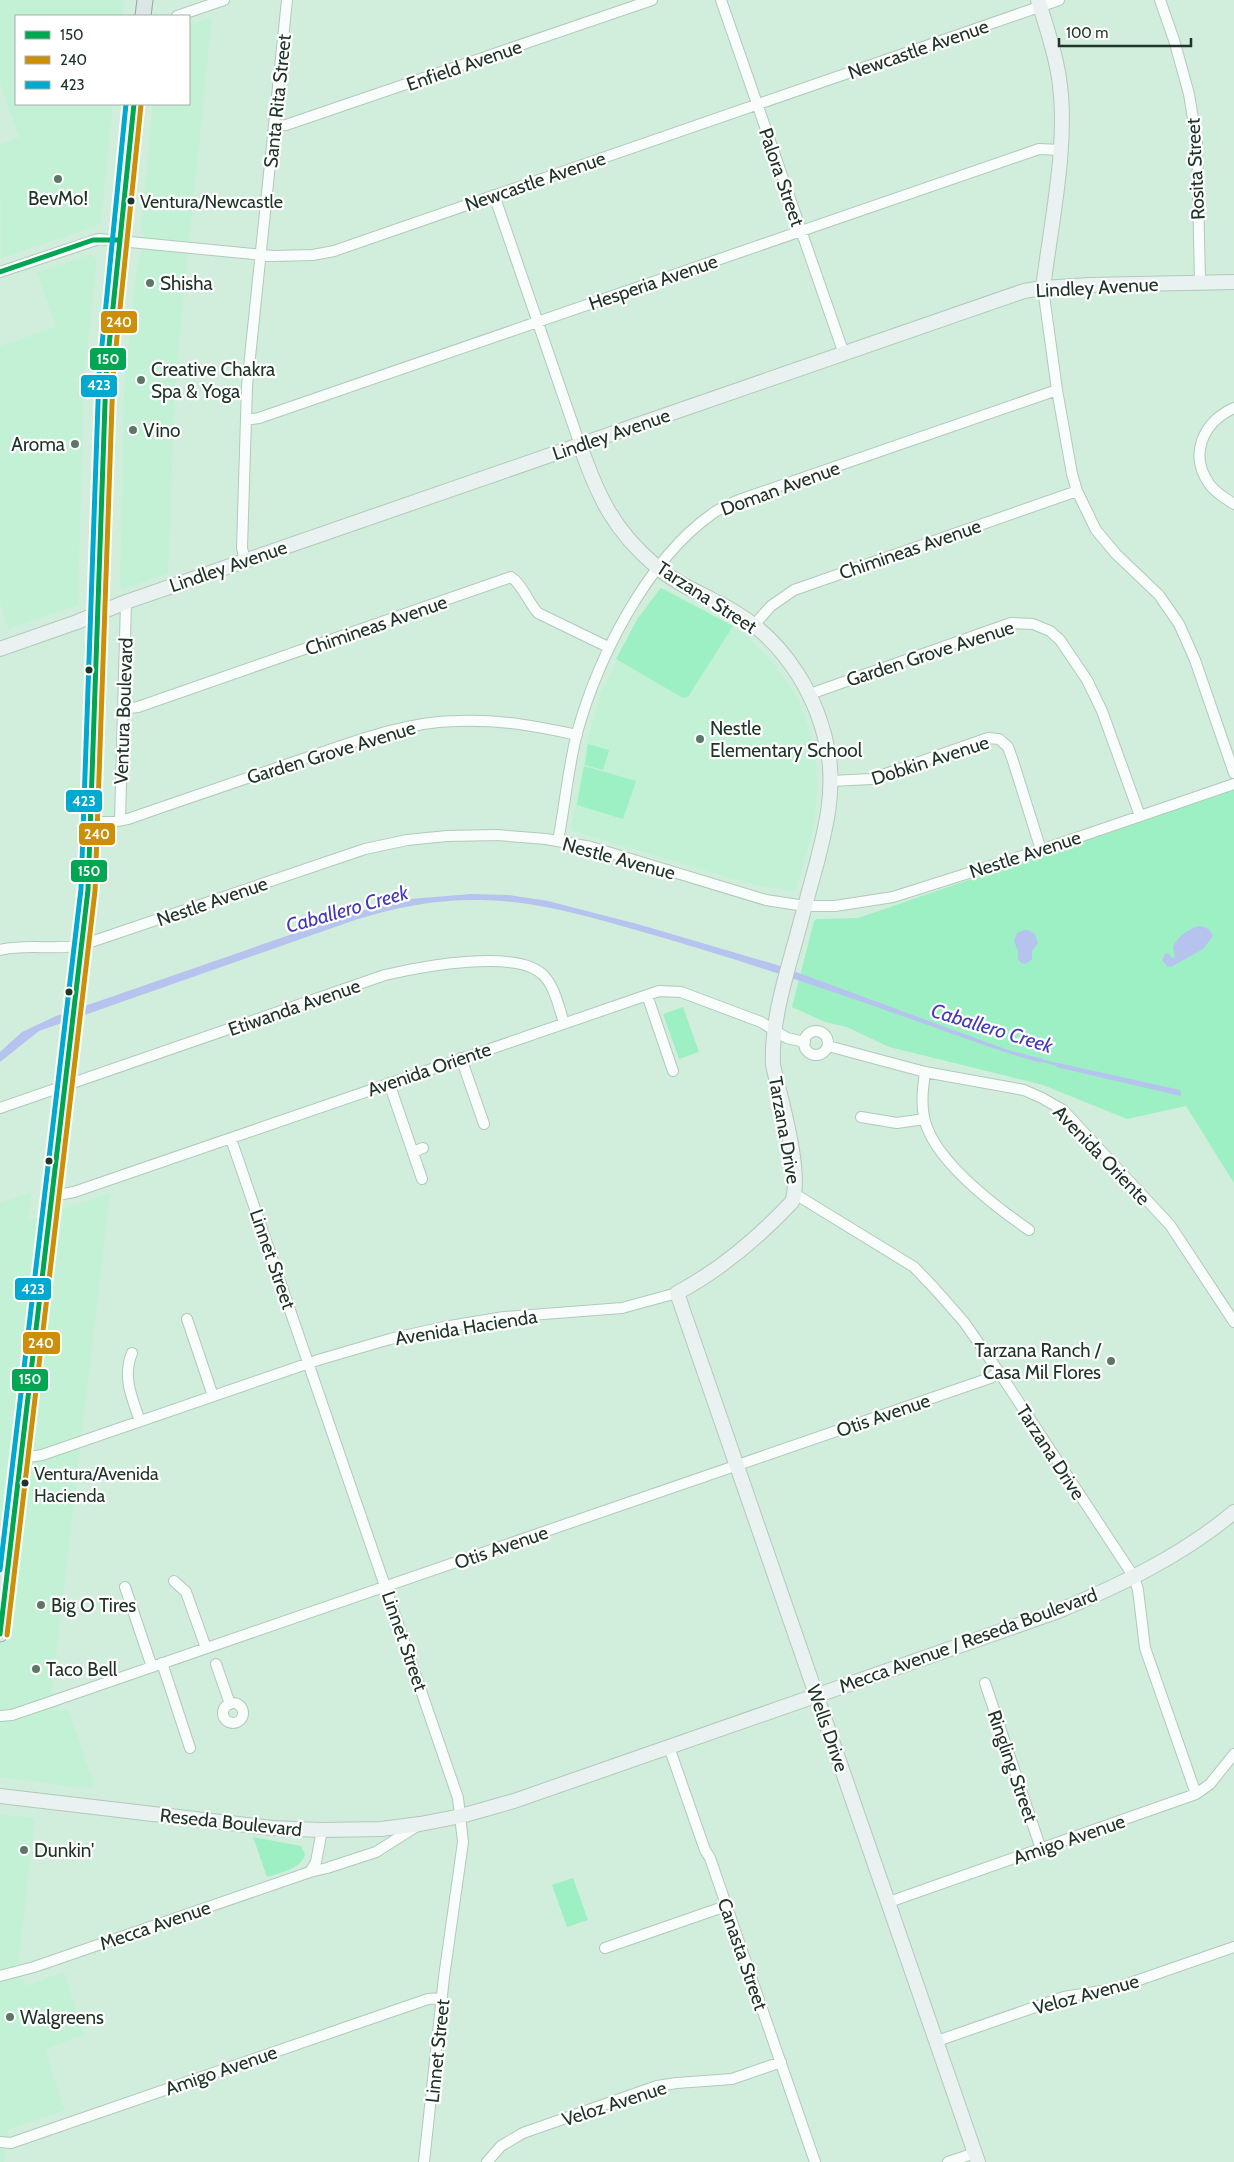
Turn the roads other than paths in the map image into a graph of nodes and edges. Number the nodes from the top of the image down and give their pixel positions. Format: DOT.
graph roads {
  1 [pos="145,0"];
  2 [pos="224,0"];
  3 [pos="288,0"];
  4 [pos="652,0"];
  5 [pos="721,0"];
  6 [pos="1059,0"];
  7 [pos="1160,0"];
  8 [pos="1039,3"];
  9 [pos="143,15"];
  10 [pos="180,15"];
  11 [pos="758,104"];
  12 [pos="134,105"];
  13 [pos="275,126"];
  14 [pos="1061,150"];
  15 [pos="494,196"];
  16 [pos="801,230"];
  17 [pos="119,240"];
  18 [pos="261,255"];
  19 [pos="0,272"];
  20 [pos="1234,282"];
  21 [pos="1200,283"];
  22 [pos="1043,288"];
  23 [pos="538,322"];
  24 [pos="844,354"];
  25 [pos="1057,390"];
  26 [pos="1234,408"];
  27 [pos="246,420"];
  28 [pos="580,444"];
  29 [pos="1077,491"];
  30 [pos="1234,504"];
  31 [pos="245,561"];
  32 [pos="658,568"];
  33 [pos="126,602"];
  34 [pos="96,614"];
  35 [pos="754,625"];
  36 [pos="608,647"];
  37 [pos="0,649"];
  38 [pos="810,694"];
  39 [pos="123,709"];
  40 [pos="577,735"];
  41 [pos="1234,773"];
  42 [pos="831,781"];
  43 [pos="1234,784"];
  44 [pos="1140,816"];
  45 [pos="120,820"];
  46 [pos="91,822"];
  47 [pos="558,841"];
  48 [pos="1041,850"];
  49 [pos="805,906"];
  50 [pos="82,945"];
  51 [pos="0,950"];
  52 [pos="785,980"];
  53 [pos="647,995"];
  54 [pos="564,1022"];
  55 [pos="775,1030"];
  56 [pos="804,1042"];
  57 [pos="828,1046"];
  58 [pos="461,1058"];
  59 [pos="673,1071"];
  60 [pos="925,1072"];
  61 [pos="389,1083"];
  62 [pos="66,1085"];
  63 [pos="0,1108"];
  64 [pos="861,1117"];
  65 [pos="924,1119"];
  66 [pos="484,1124"];
  67 [pos="231,1138"];
  68 [pos="424,1148"];
  69 [pos="413,1152"];
  70 [pos="422,1179"];
  71 [pos="795,1194"];
  72 [pos="52,1196"];
  73 [pos="1029,1230"];
  74 [pos="677,1294"];
  75 [pos="187,1319"];
  76 [pos="1234,1322"];
  77 [pos="132,1353"];
  78 [pos="309,1363"];
  79 [pos="999,1372"];
  80 [pos="213,1396"];
  81 [pos="140,1421"];
  82 [pos="22,1458"];
  83 [pos="737,1466"];
  84 [pos="1234,1512"];
  85 [pos="1134,1577"];
  86 [pos="174,1581"];
  87 [pos="386,1586"];
  88 [pos="125,1587"];
  89 [pos="0,1634"];
  90 [pos="206,1648"];
  91 [pos="216,1664"];
  92 [pos="157,1665"];
  93 [pos="985,1683"];
  94 [pos="817,1695"];
  95 [pos="230,1704"];
  96 [pos="0,1716"];
  97 [pos="669,1747"];
  98 [pos="190,1748"];
  99 [pos="1234,1754"];
  100 [pos="1196,1794"];
  101 [pos="0,1796"];
  102 [pos="461,1816"];
  103 [pos="420,1824"];
  104 [pos="322,1830"];
  105 [pos="1041,1849"];
  106 [pos="310,1872"];
  107 [pos="889,1902"];
  108 [pos="726,1906"];
  109 [pos="1234,1947"];
  110 [pos="605,1948"];
  111 [pos="0,1976"];
  112 [pos="442,1998"];
  113 [pos="937,2041"];
  114 [pos="781,2062"];
  115 [pos="0,2142"];
  116 [pos="977,2157"];
  117 [pos="424,2162"];
  118 [pos="487,2162"];
  119 [pos="816,2162"];
  120 [pos="948,2162"];
  1 -- 9 [label="main road"];
  2 -- 10 [label="street"];
  3 -- 13 [label="street, Santa Rita Street"];
  4 -- 13 [label="street, Enfield Avenue"];
  5 -- 11 [label="street, Palora Street"];
  6 -- 8 [label="street, Newcastle Avenue"];
  7 -- 21 [label="street, Rosita Street"];
  8 -- 11 [label="street, Newcastle Avenue"];
  8 -- 14 [label="street"];
  11 -- 15 [label="street, Newcastle Avenue"];
  11 -- 16 [label="street, Palora Street"];
  12 -- 17 [label="main road, Ventura Boulevard"];
  13 -- 18 [label="street, Santa Rita Street"];
  14 -- 16 [label="street, Hesperia Avenue"];
  14 -- 22 [label="street"];
  15 -- 18 [label="street, Newcastle Avenue"];
  15 -- 23 [label="street, Tarzana Street"];
  16 -- 23 [label="street, Hesperia Avenue"];
  16 -- 24 [label="street, Palora Street"];
  17 -- 18 [label="street, Newcastle Avenue"];
  17 -- 19 [label="street, Newcastle Avenue"];
  17 -- 34 [label="main road, Ventura Boulevard"];
  18 -- 27 [label="street, Santa Rita Street"];
  20 -- 21 [label="street, Lindley Avenue"];
  21 -- 22 [label="street, Lindley Avenue"];
  22 -- 24 [label="street, Lindley Avenue"];
  22 -- 25 [label="street"];
  23 -- 27 [label="street, Hesperia Avenue"];
  23 -- 28 [label="street, Tarzana Street"];
  24 -- 28 [label="street, Lindley Avenue"];
  25 -- 29 [label="street"];
  25 -- 32 [label="street, Doman Avenue"];
  26 -- 30 [label="street"];
  27 -- 31 [label="street, Santa Rita Street"];
  28 -- 31 [label="street, Lindley Avenue"];
  28 -- 32 [label="street, Tarzana Street"];
  29 -- 35 [label="street, Chimineas Avenue"];
  29 -- 41 [label="street"];
  31 -- 33 [label="street, Lindley Avenue"];
  32 -- 35 [label="street, Tarzana Street"];
  32 -- 36 [label="street, Doman Avenue"];
  33 -- 34 [label="street, Lindley Avenue"];
  33 -- 39 [label="street, Ventura Boulevard"];
  34 -- 37 [label="street, Lindley Avenue"];
  34 -- 46 [label="main road, Ventura Boulevard"];
  35 -- 38 [label="street, Tarzana Street"];
  36 -- 39 [label="street, Chimineas Avenue"];
  36 -- 40 [label="street, Doman Avenue"];
  38 -- 42 [label="street, Tarzana Street"];
  38 -- 44 [label="street, Garden Grove Avenue"];
  39 -- 45 [label="street, Ventura Boulevard"];
  40 -- 45 [label="street, Garden Grove Avenue"];
  40 -- 47 [label="street, Doman Avenue"];
  42 -- 48 [label="street, Dobkin Avenue"];
  42 -- 49 [label="street, Tarzana Street"];
  43 -- 44 [label="street, Nestle Avenue"];
  44 -- 48 [label="street, Nestle Avenue"];
  45 -- 46 [label="street, Garden Grove Avenue"];
  46 -- 50 [label="main road, Ventura Boulevard"];
  47 -- 49 [label="street, Nestle Avenue"];
  47 -- 50 [label="street, Nestle Avenue"];
  48 -- 49 [label="street, Nestle Avenue"];
  49 -- 52 [label="street, Tarzana Street"];
  50 -- 51 [label="street, Nestle Avenue"];
  50 -- 62 [label="main road, Ventura Boulevard"];
  52 -- 55 [label="street, Tarzana Drive"];
  53 -- 54 [label="street, Avenida Oriente"];
  53 -- 55 [label="street, Avenida Oriente"];
  53 -- 59 [label="street"];
  54 -- 58 [label="street, Avenida Oriente"];
  54 -- 62 [label="street, Etiwanda Avenue"];
  55 -- 56 [label="street, Avenida Oriente"];
  55 -- 71 [label="street, Tarzana Drive"];
  56 -- 57 [label="street, Avenida Oriente"];
  56 -- 57 [label="street, Avenida Oriente"];
  57 -- 60 [label="street, Avenida Oriente"];
  58 -- 61 [label="street, Avenida Oriente"];
  58 -- 66 [label="street"];
  60 -- 65 [label="street"];
  60 -- 76 [label="street, Avenida Oriente"];
  61 -- 67 [label="street, Avenida Oriente"];
  61 -- 69 [label="street"];
  62 -- 63 [label="street, Etiwanda Avenue"];
  62 -- 72 [label="main road, Ventura Boulevard"];
  64 -- 65 [label="street"];
  65 -- 73 [label="street"];
  67 -- 72 [label="street, Avenida Oriente"];
  67 -- 78 [label="street, Linnet Street"];
  68 -- 69 [label="street"];
  69 -- 70 [label="street"];
  71 -- 74 [label="street, Avenida Hacienda"];
  71 -- 79 [label="street, Tarzana Drive"];
  72 -- 82 [label="main road, Ventura Boulevard"];
  74 -- 78 [label="street, Avenida Hacienda"];
  74 -- 83 [label="street, Wells Drive"];
  75 -- 80 [label="street"];
  77 -- 81 [label="street"];
  78 -- 80 [label="street, Avenida Hacienda"];
  78 -- 87 [label="street, Linnet Street"];
  79 -- 83 [label="street, Otis Avenue"];
  79 -- 85 [label="street, Tarzana Drive"];
  80 -- 81 [label="street, Avenida Hacienda"];
  81 -- 82 [label="street, Avenida Hacienda"];
  82 -- 89 [label="main road, Ventura Boulevard"];
  83 -- 87 [label="street, Otis Avenue"];
  83 -- 94 [label="street, Wells Drive"];
  84 -- 85 [label="street, Mecca Avenue / Reseda Boulevard"];
  85 -- 94 [label="street, Mecca Avenue / Reseda Boulevard"];
  85 -- 100 [label="street, Tarzana Drive"];
  86 -- 90 [label="street"];
  87 -- 90 [label="street, Otis Avenue"];
  87 -- 102 [label="street, Linnet Street"];
  88 -- 92 [label="street"];
  90 -- 92 [label="street, Otis Avenue"];
  91 -- 95 [label="street"];
  92 -- 96 [label="street, Otis Avenue"];
  92 -- 98 [label="street"];
  93 -- 105 [label="street, Ringling Street"];
  94 -- 97 [label="street, Mecca Avenue / Reseda Boulevard"];
  94 -- 107 [label="street, Wells Drive"];
  97 -- 102 [label="street, Mecca Avenue / Reseda Boulevard"];
  97 -- 108 [label="street, Canasta Street"];
  99 -- 100 [label="street, Amigo Avenue"];
  100 -- 105 [label="street, Amigo Avenue"];
  101 -- 104 [label="street, Reseda Boulevard"];
  102 -- 103 [label="street, Reseda Boulevard"];
  102 -- 112 [label="street, Linnet Street"];
  103 -- 104 [label="street, Reseda Boulevard"];
  103 -- 106 [label="street, Mecca Avenue"];
  104 -- 106 [label="street"];
  105 -- 107 [label="street, Amigo Avenue"];
  106 -- 111 [label="street, Mecca Avenue"];
  107 -- 113 [label="street, Wells Drive"];
  108 -- 110 [label="street"];
  108 -- 114 [label="street, Canasta Street"];
  109 -- 113 [label="street, Veloz Avenue"];
  112 -- 115 [label="street, Amigo Avenue"];
  112 -- 117 [label="street, Linnet Street"];
  113 -- 116 [label="street, Wells Drive"];
  114 -- 118 [label="street, Veloz Avenue"];
  114 -- 119 [label="street, Canasta Street"];
  116 -- 120 [label="street"];
}
